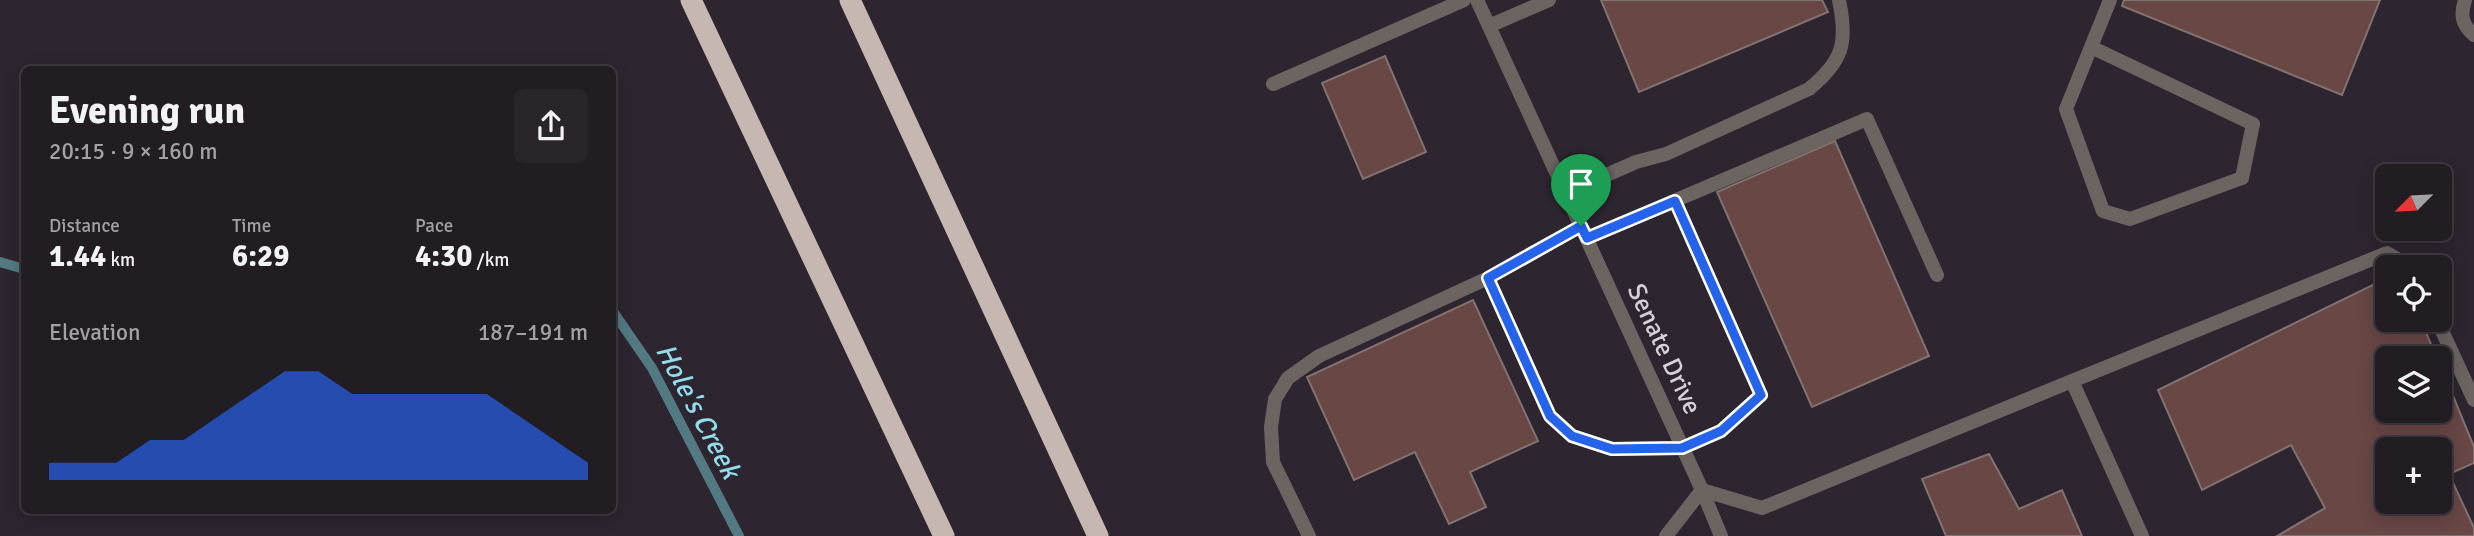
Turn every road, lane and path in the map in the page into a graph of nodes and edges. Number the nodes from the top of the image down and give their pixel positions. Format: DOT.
graph roads {
  1 [pos="691,0"];
  2 [pos="850,0"];
  3 [pos="1464,0"];
  4 [pos="1477,0"];
  5 [pos="1549,0"];
  6 [pos="1839,0"];
  7 [pos="2110,0"];
  8 [pos="2465,0"];
  9 [pos="1489,26"];
  10 [pos="2474,35"];
  11 [pos="2091,47"];
  12 [pos="1272,84"];
  13 [pos="1566,193"];
  14 [pos="1675,201"];
  15 [pos="1584,232"];
  16 [pos="2375,258"];
  17 [pos="1937,275"];
  18 [pos="1488,278"];
  19 [pos="2443,332"];
  20 [pos="2072,381"];
  21 [pos="2474,400"];
  22 [pos="1682,448"];
  23 [pos="1702,490"];
  24 [pos="944,536"];
  25 [pos="1098,536"];
  26 [pos="1309,536"];
  27 [pos="1666,536"];
  28 [pos="1721,536"];
  29 [pos="2142,536"];
  1 -- 24 [label="highway"];
  2 -- 25 [label="highway"];
  3 -- 12 [label="street"];
  4 -- 9 [label="street, Senate Drive"];
  5 -- 9 [label="street"];
  6 -- 13 [label="street"];
  7 -- 11 [label="street"];
  8 -- 10 [label="street"];
  9 -- 13 [label="street, Senate Drive"];
  11 -- 11 [label="street"];
  13 -- 15 [label="street, Senate Drive"];
  14 -- 15 [label="street"];
  14 -- 17 [label="street"];
  14 -- 22 [label="street"];
  15 -- 18 [label="street"];
  15 -- 22 [label="street, Senate Drive"];
  16 -- 20 [label="street"];
  18 -- 22 [label="street"];
  18 -- 26 [label="street"];
  19 -- 21 [label="street"];
  20 -- 23 [label="street"];
  20 -- 29 [label="street"];
  22 -- 23 [label="street, Senate Drive"];
  23 -- 27 [label="street"];
  23 -- 28 [label="street, Senate Drive"];
}
